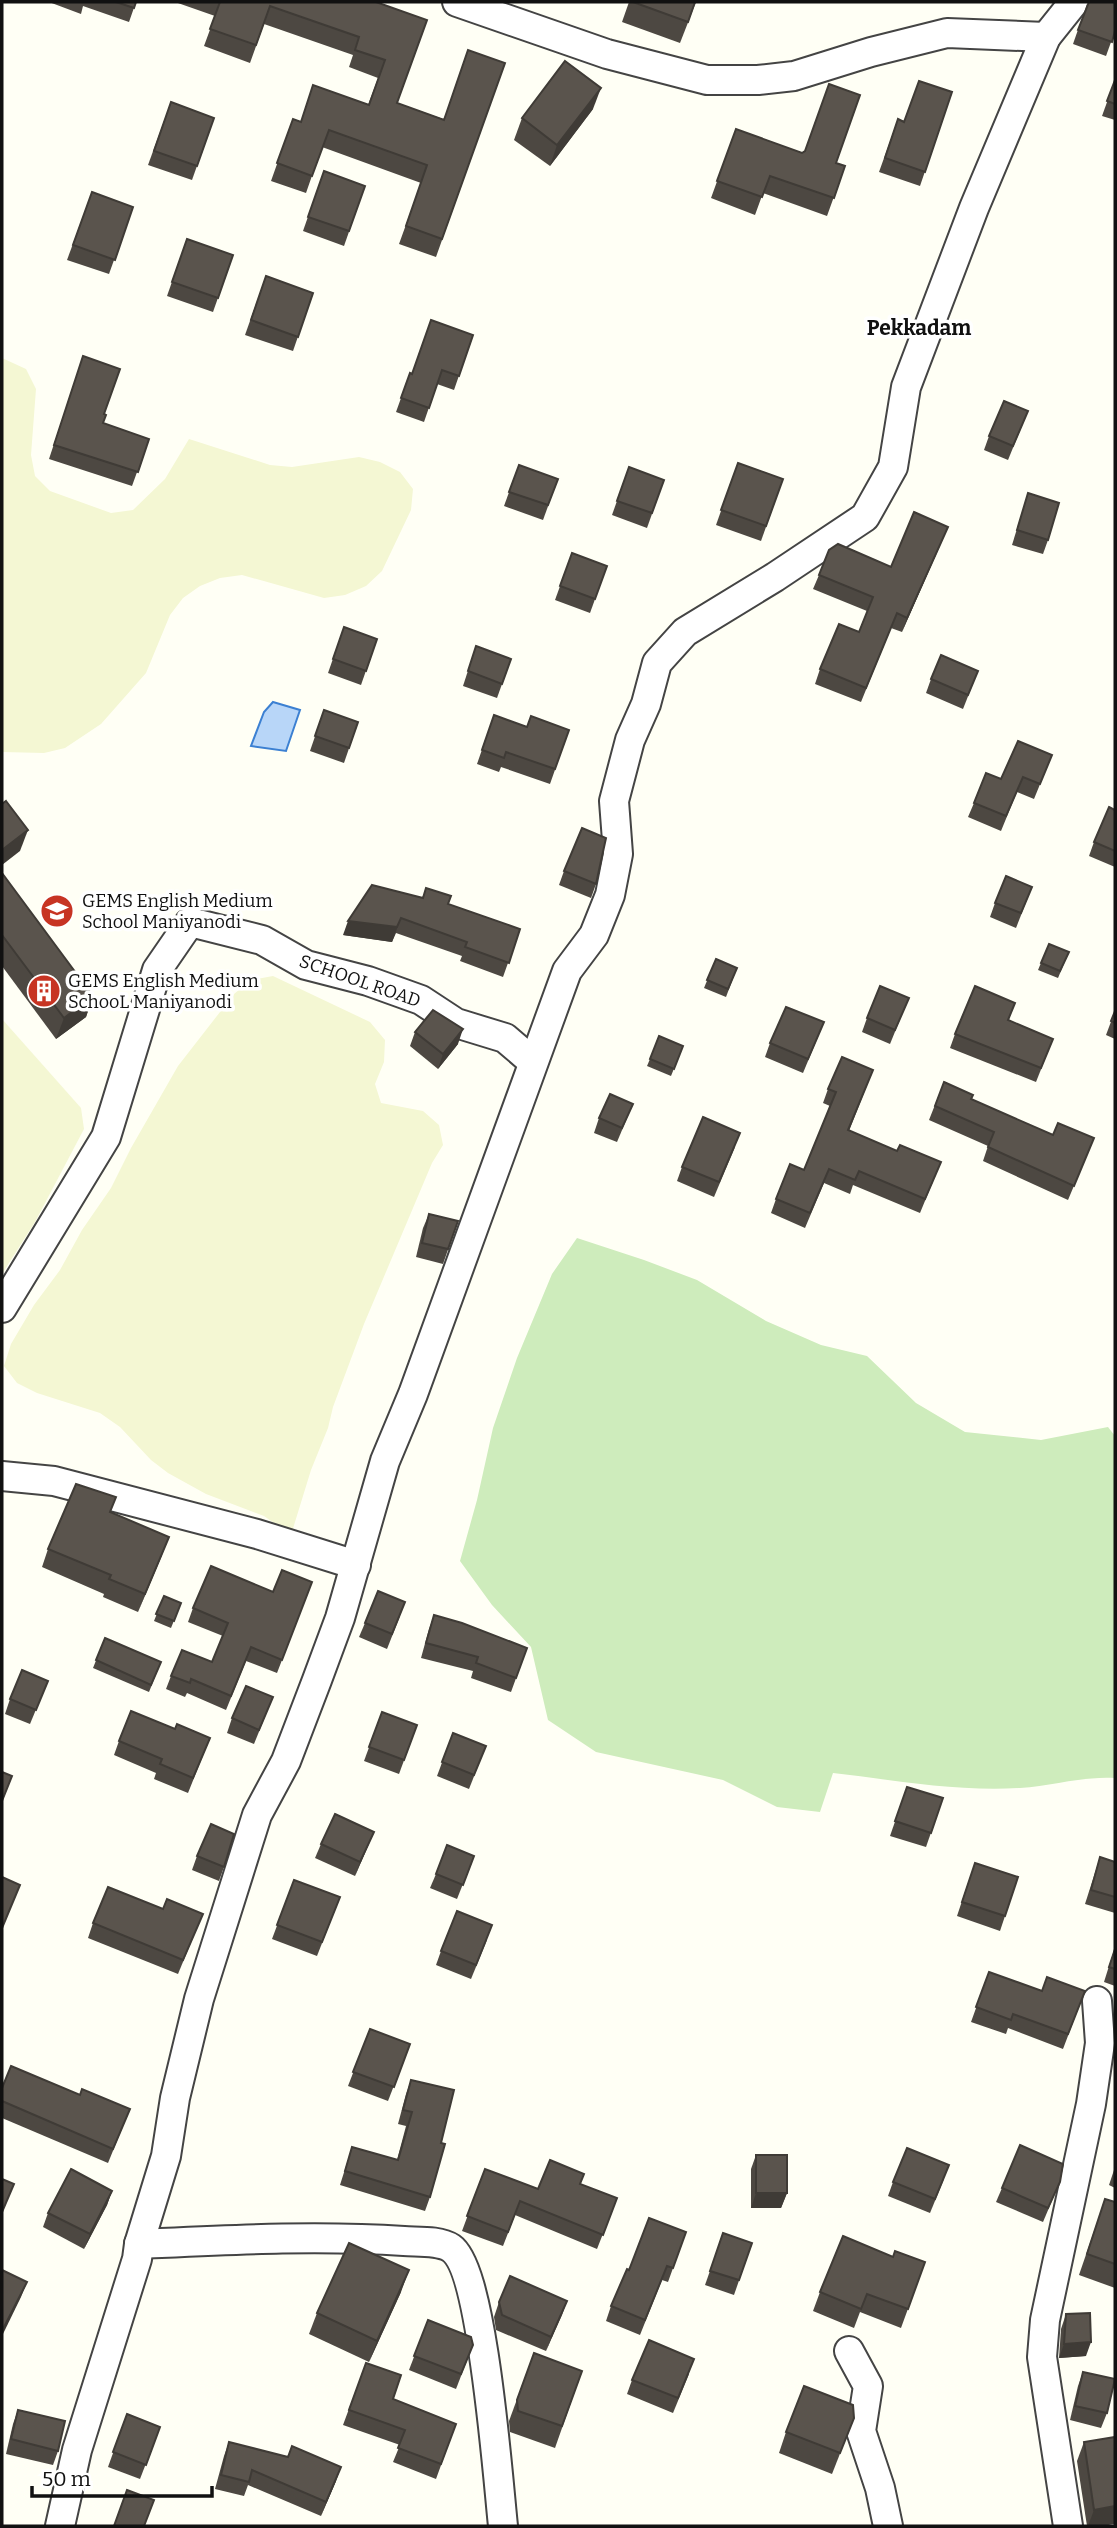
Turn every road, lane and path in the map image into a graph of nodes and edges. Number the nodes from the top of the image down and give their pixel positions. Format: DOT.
graph roads {
  1 [pos="457,2"];
  2 [pos="1074,2"];
  3 [pos="1045,37"];
  4 [pos="534,1062"];
  5 [pos="2,1308"];
  6 [pos="2,1476"];
  7 [pos="356,1565"];
  8 [pos="1097,2001"];
  9 [pos="139,2245"];
  10 [pos="849,2351"];
  11 [pos="60,2526"];
  12 [pos="503,2526"];
  13 [pos="888,2526"];
  14 [pos="1068,2526"];
  1 -- 3 [label="street"];
  2 -- 3 [label="street"];
  3 -- 4 [label="street"];
  4 -- 5 [label="street, SCHOOL ROAD"];
  4 -- 7 [label="street"];
  6 -- 7 [label="street"];
  7 -- 9 [label="street"];
  8 -- 14 [label="street"];
  9 -- 11 [label="street"];
  9 -- 12 [label="street"];
  10 -- 13 [label="street"];
}
